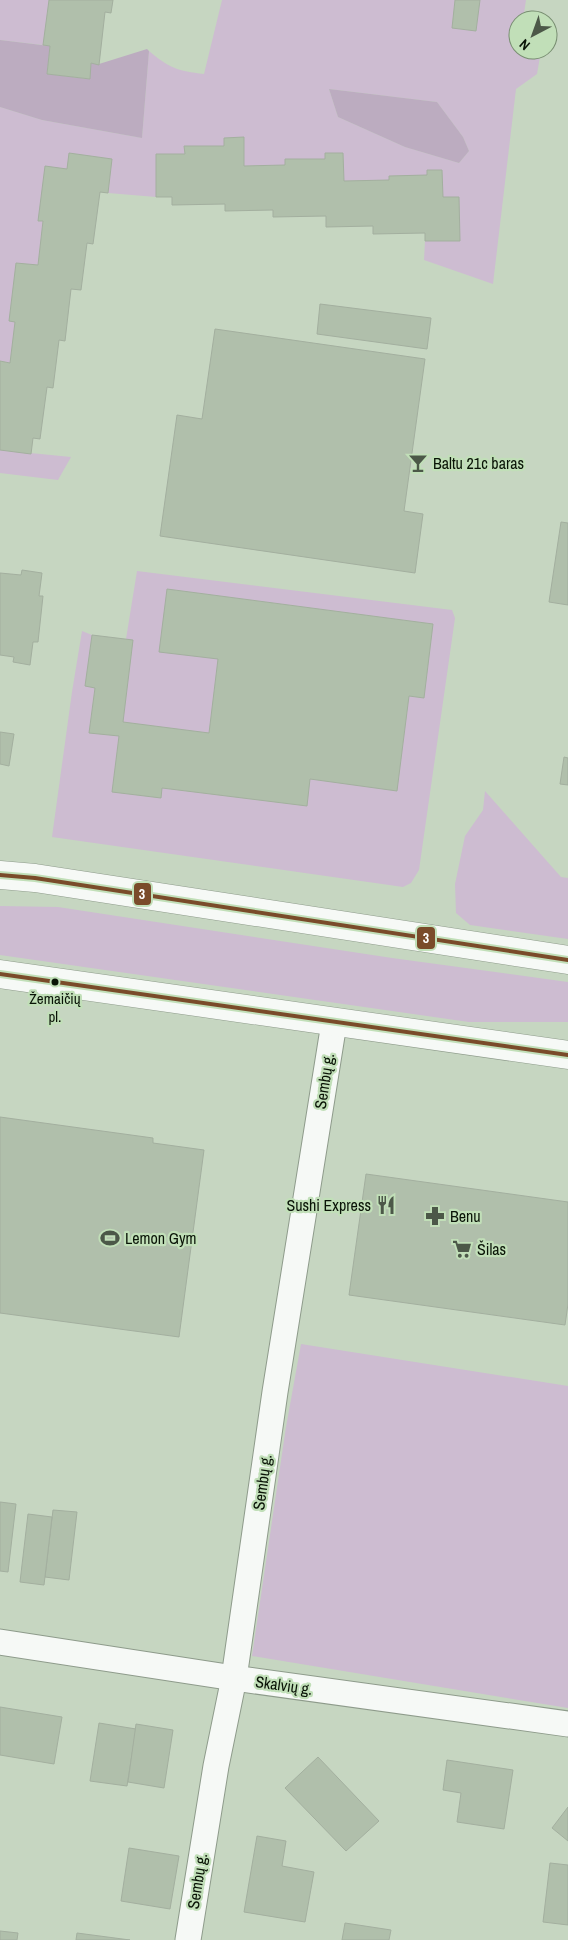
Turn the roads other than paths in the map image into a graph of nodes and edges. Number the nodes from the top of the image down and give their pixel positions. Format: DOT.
graph roads {
  1 [pos="0,874"];
  2 [pos="568,960"];
  3 [pos="0,974"];
  4 [pos="334,1022"];
  5 [pos="568,1055"];
  6 [pos="0,1642"];
  7 [pos="234,1678"];
  8 [pos="568,1724"];
  9 [pos="188,1940"];
  1 -- 2 [label="main road"];
  3 -- 4 [label="main road"];
  4 -- 5 [label="main road"];
  4 -- 7 [label="street, Sembų g."];
  6 -- 7 [label="street, Skalvių g."];
  7 -- 8 [label="street, Skalvių g."];
  7 -- 9 [label="street, Sembų g."];
}
